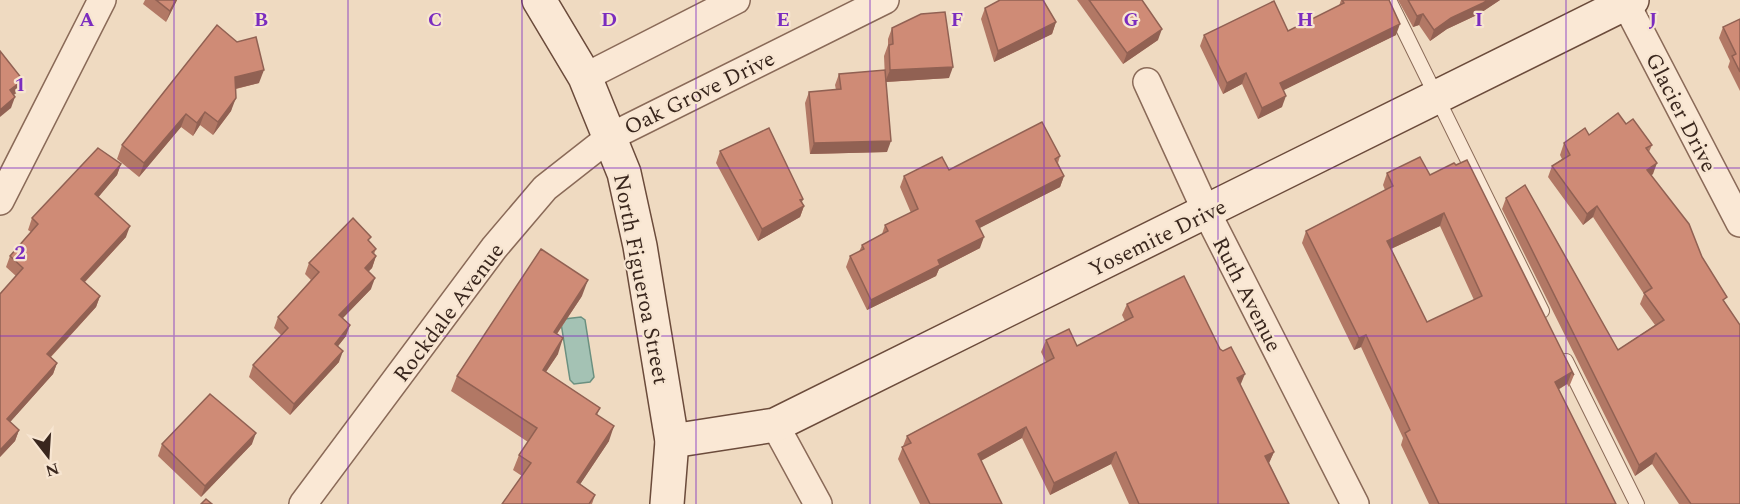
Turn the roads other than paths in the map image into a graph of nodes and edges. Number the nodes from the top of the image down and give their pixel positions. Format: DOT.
graph roads {
  1 [pos="102,0"];
  2 [pos="539,0"];
  3 [pos="736,0"];
  4 [pos="885,0"];
  5 [pos="1389,0"];
  6 [pos="1627,1"];
  7 [pos="585,77"];
  8 [pos="1147,82"];
  9 [pos="1437,98"];
  10 [pos="610,137"];
  11 [pos="0,201"];
  12 [pos="1207,213"];
  13 [pos="1740,223"];
  14 [pos="1547,322"];
  15 [pos="1558,344"];
  16 [pos="776,425"];
  17 [pos="672,441"];
  18 [pos="303,504"];
  19 [pos="667,504"];
  20 [pos="818,504"];
  21 [pos="1355,504"];
  22 [pos="1637,504"];
  1 -- 11 [label="street"];
  2 -- 7 [label="street, North Figueroa Street"];
  3 -- 7 [label="street"];
  4 -- 10 [label="street, Oak Grove Drive"];
  5 -- 9 [label="lane"];
  6 -- 9 [label="street, Yosemite Drive"];
  6 -- 13 [label="street, Glacier Drive"];
  7 -- 10 [label="street, North Figueroa Street"];
  8 -- 12 [label="street, Ruth Avenue"];
  9 -- 12 [label="street, Yosemite Drive"];
  9 -- 14 [label="lane"];
  10 -- 17 [label="street, North Figueroa Street"];
  10 -- 18 [label="street, Rockdale Avenue"];
  12 -- 16 [label="street, Yosemite Drive"];
  12 -- 21 [label="street, Ruth Avenue"];
  15 -- 22 [label="lane"];
  16 -- 17 [label="street, Yosemite Drive"];
  16 -- 20 [label="street"];
  17 -- 19 [label="street, North Figueroa Street"];
}
